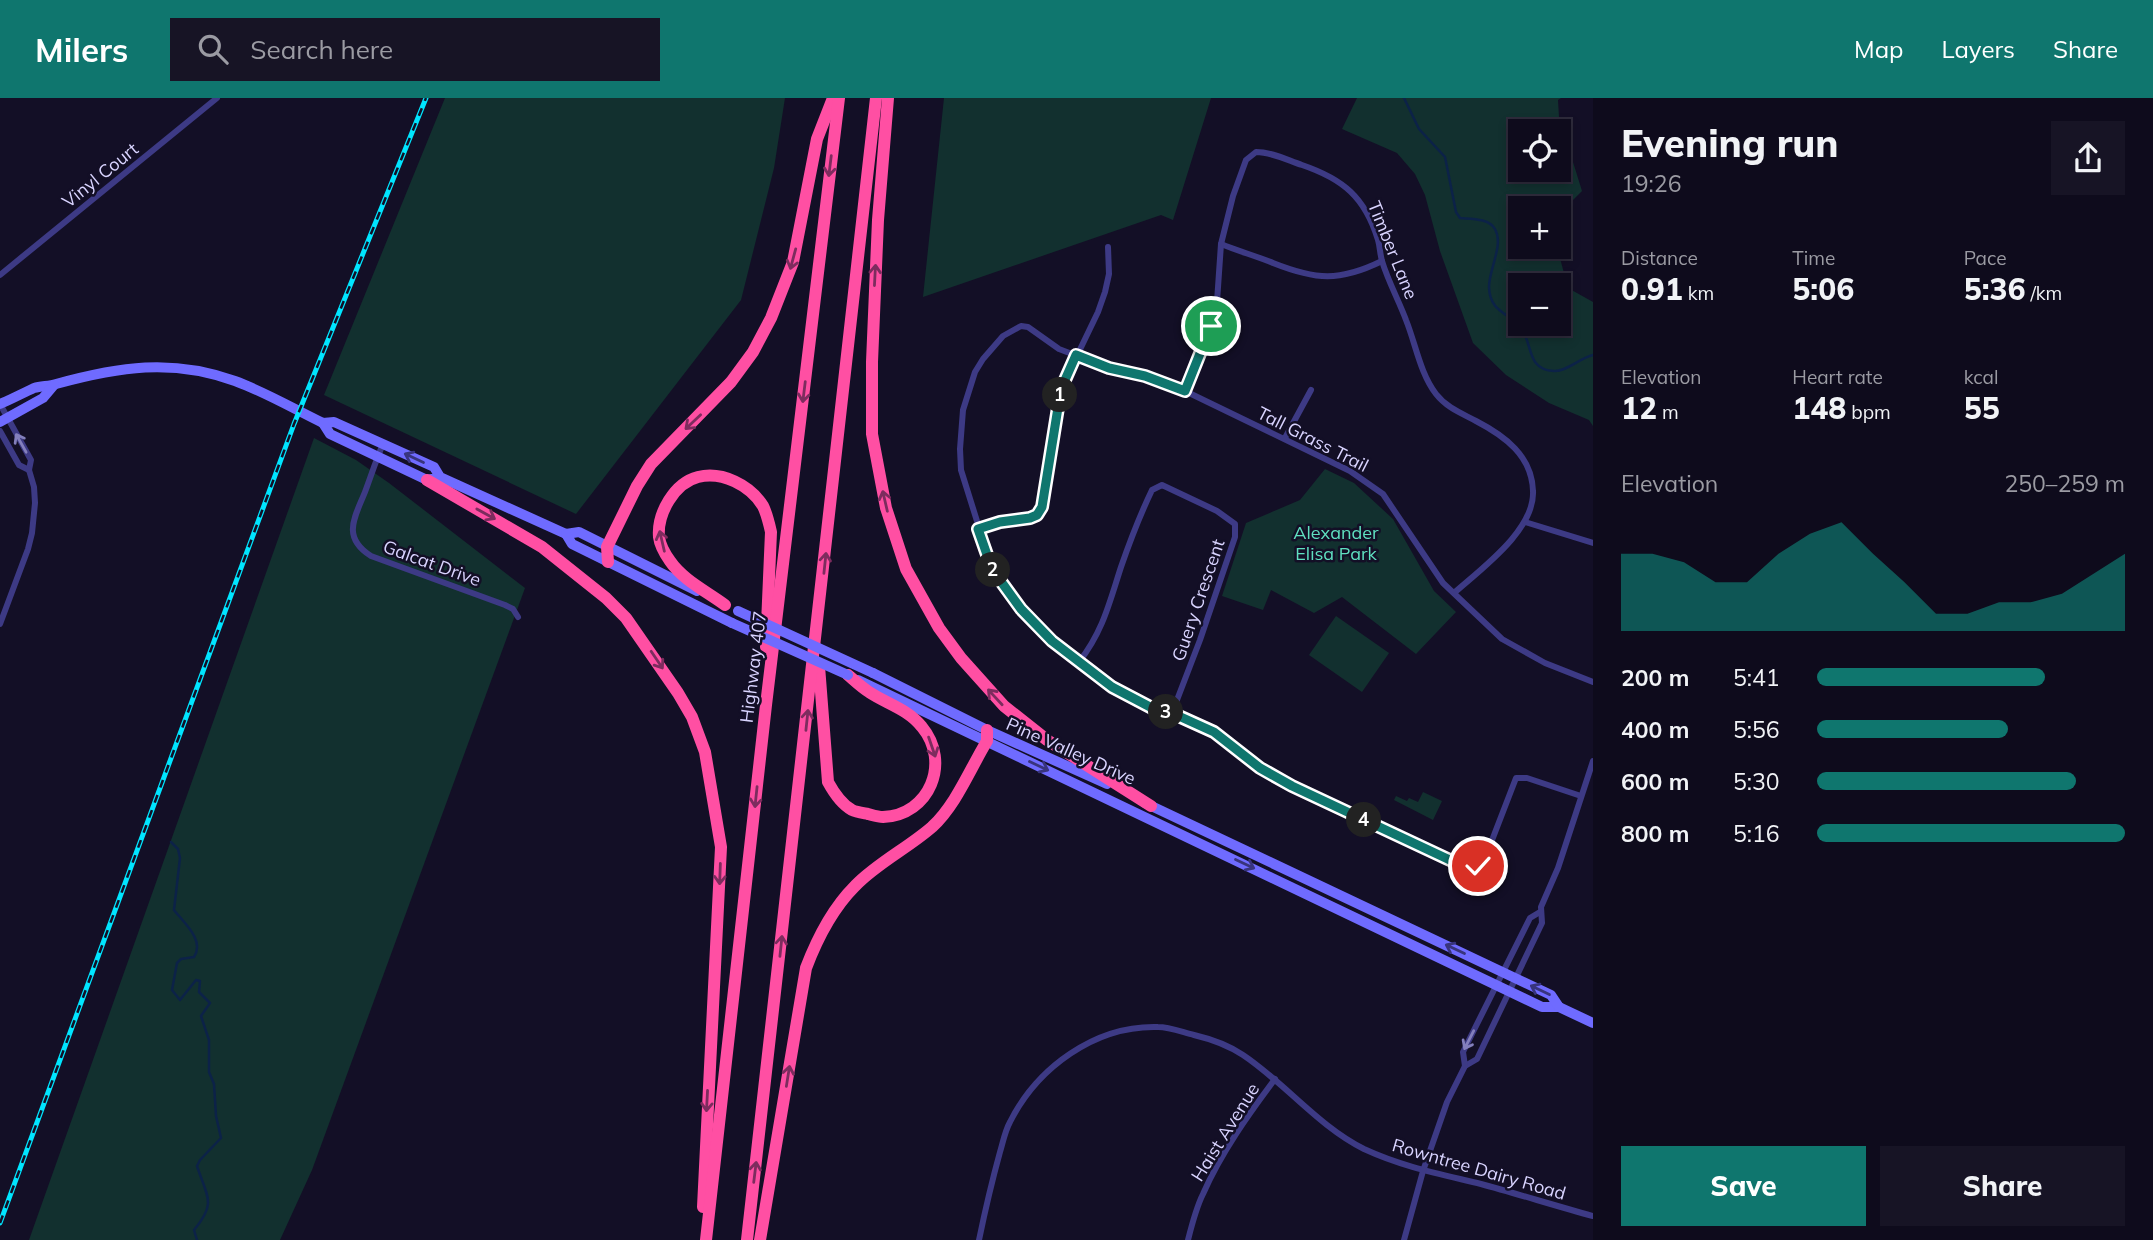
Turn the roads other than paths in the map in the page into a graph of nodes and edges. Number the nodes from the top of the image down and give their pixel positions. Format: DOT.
graph roads {
  1 [pos="217,98"];
  2 [pos="833,98"];
  3 [pos="839,98"];
  4 [pos="876,98"];
  5 [pos="888,98"];
  6 [pos="1222,244"];
  7 [pos="1108,247"];
  8 [pos="1382,261"];
  9 [pos="0,275"];
  10 [pos="1076,355"];
  11 [pos="54,385"];
  12 [pos="1311,390"];
  13 [pos="1185,391"];
  14 [pos="0,404"];
  15 [pos="3,420"];
  16 [pos="323,423"];
  17 [pos="0,431"];
  18 [pos="1284,438"];
  19 [pos="383,444"];
  20 [pos="378,456"];
  21 [pos="29,470"];
  22 [pos="433,478"];
  23 [pos="1525,522"];
  24 [pos="978,529"];
  25 [pos="566,534"];
  26 [pos="1593,543"];
  27 [pos="607,547"];
  28 [pos="608,562"];
  29 [pos="1454,593"];
  30 [pos="724,605"];
  31 [pos="518,617"];
  32 [pos="0,624"];
  33 [pos="817,631"];
  34 [pos="1079,662"];
  35 [pos="848,675"];
  36 [pos="1593,682"];
  37 [pos="866,686"];
  38 [pos="766,705"];
  39 [pos="1172,713"];
  40 [pos="987,736"];
  41 [pos="1593,761"];
  42 [pos="1581,796"];
  43 [pos="1151,806"];
  44 [pos="1540,912"];
  45 [pos="1503,972"];
  46 [pos="1516,979"];
  47 [pos="1497,985"];
  48 [pos="1509,991"];
  49 [pos="1559,1007"];
  50 [pos="1593,1023"];
  51 [pos="1465,1066"];
  52 [pos="1275,1079"];
  53 [pos="1423,1171"];
  54 [pos="1593,1216"];
  55 [pos="704,1240"];
  56 [pos="747,1240"];
  57 [pos="760,1240"];
  58 [pos="979,1240"];
  59 [pos="1188,1240"];
  60 [pos="1404,1240"];
  1 -- 9 [label="street, Vinyl Court"];
  2 -- 27 [label="highway, one-way"];
  3 -- 38 [label="highway, Highway 407, one-way"];
  33 -- 4 [label="highway, one-way"];
  43 -- 5 [label="highway, one-way"];
  6 -- 8 [label="street"];
  6 -- 8 [label="street, Timber Lane"];
  6 -- 13 [label="street, Timber Lane"];
  7 -- 10 [label="street"];
  8 -- 23 [label="street, Timber Lane"];
  10 -- 13 [label="street, Tall Grass Trail"];
  10 -- 24 [label="street"];
  10 -- 24 [label="street, Tall Grass Trail"];
  11 -- 14 [label="main road, Pine Valley Drive"];
  11 -- 15 [label="main road, Pine Valley Drive"];
  11 -- 16 [label="main road, Pine Valley Drive"];
  12 -- 18 [label="street"];
  13 -- 18 [label="street, Tall Grass Trail"];
  14 -- 15 [label="street"];
  21 -- 15 [label="street, one-way"];
  16 -- 19 [label="main road, Pine Valley Drive"];
  16 -- 20 [label="main road, Pine Valley Drive"];
  17 -- 21 [label="street"];
  18 -- 29 [label="street, Tall Grass Trail"];
  19 -- 20 [label="street, Galcat Drive"];
  22 -- 19 [label="main road, Pine Valley Drive, one-way"];
  20 -- 22 [label="main road, Pine Valley Drive"];
  20 -- 31 [label="street, Galcat Drive"];
  21 -- 32 [label="street"];
  22 -- 25 [label="main road, Pine Valley Drive"];
  22 -- 55 [label="highway, one-way"];
  23 -- 26 [label="street"];
  23 -- 29 [label="street, Timber Lane"];
  24 -- 34 [label="street"];
  25 -- 27 [label="main road, Pine Valley Drive"];
  25 -- 28 [label="main road, Pine Valley Drive"];
  27 -- 28 [label="highway"];
  27 -- 30 [label="main road, Pine Valley Drive"];
  28 -- 35 [label="main road, Pine Valley Drive, bridge"];
  29 -- 36 [label="street, Tall Grass Trail"];
  30 -- 38 [label="highway, one-way"];
  30 -- 40 [label="main road, Pine Valley Drive, bridge"];
  37 -- 33 [label="highway, one-way"];
  56 -- 33 [label="highway, one-way"];
  34 -- 39 [label="street"];
  34 -- 39 [label="street, Guery Crescent"];
  35 -- 37 [label="highway"];
  37 -- 40 [label="main road, Pine Valley Drive"];
  38 -- 55 [label="highway, Highway 407, one-way"];
  39 -- 42 [label="street"];
  40 -- 43 [label="main road, Pine Valley Drive"];
  40 -- 47 [label="main road, Pine Valley Drive, one-way"];
  57 -- 40 [label="highway, one-way"];
  41 -- 42 [label="street"];
  42 -- 44 [label="street"];
  45 -- 43 [label="main road, Pine Valley Drive, one-way"];
  44 -- 45 [label="street"];
  44 -- 46 [label="street"];
  45 -- 46 [label="main road, Pine Valley Drive"];
  45 -- 47 [label="street"];
  46 -- 48 [label="street"];
  49 -- 46 [label="main road, Pine Valley Drive, one-way"];
  47 -- 48 [label="main road, Pine Valley Drive"];
  47 -- 51 [label="street, one-way"];
  48 -- 49 [label="main road, Pine Valley Drive"];
  48 -- 51 [label="street"];
  49 -- 50 [label="main road, Pine Valley Drive"];
  51 -- 53 [label="street"];
  52 -- 53 [label="street, Rowntree Dairy Road"];
  52 -- 58 [label="street, Rowntree Dairy Road"];
  52 -- 59 [label="street, Haist Avenue"];
  53 -- 54 [label="street, Rowntree Dairy Road"];
  53 -- 60 [label="street"];
}
